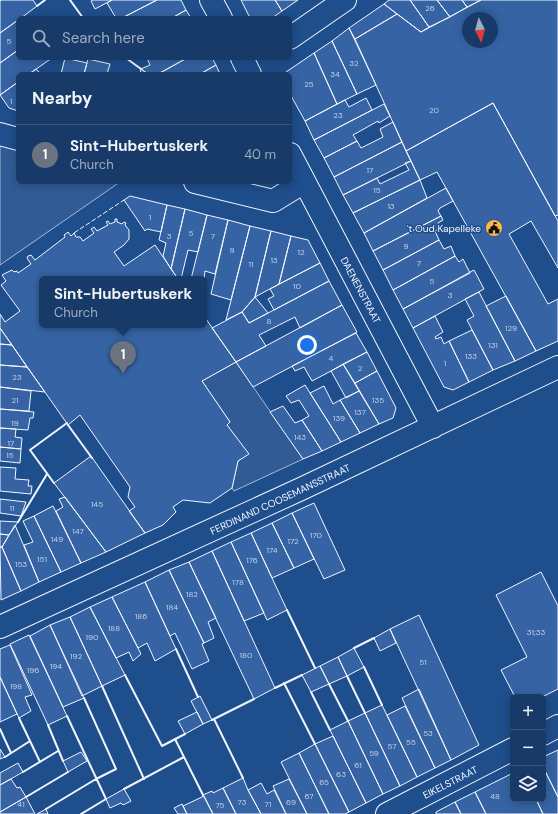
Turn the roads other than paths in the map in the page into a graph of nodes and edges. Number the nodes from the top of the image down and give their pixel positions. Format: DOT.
graph roads {
  1 [pos="211,0"];
  2 [pos="345,0"];
  3 [pos="220,16"];
  4 [pos="292,37"];
  5 [pos="0,134"];
  6 [pos="16,138"];
  7 [pos="292,158"];
  8 [pos="304,182"];
  9 [pos="203,184"];
  10 [pos="558,367"];
  11 [pos="433,426"];
  12 [pos="0,627"];
  13 [pos="558,726"];
  14 [pos="546,732"];
  15 [pos="510,751"];
  16 [pos="387,814"];
  1 -- 3 [label="street"];
  2 -- 4 [label="street"];
  5 -- 6 [label="street"];
  7 -- 8 [label="street, DAENENSTRAAT"];
  8 -- 9 [label="street"];
  8 -- 11 [label="street, DAENENSTRAAT"];
  10 -- 11 [label="street, FERDINAND COOSEMANSSTRAAT"];
  11 -- 12 [label="street, FERDINAND COOSEMANSSTRAAT"];
  13 -- 14 [label="street"];
  15 -- 16 [label="street, EIKELSTRAAT"];
}
